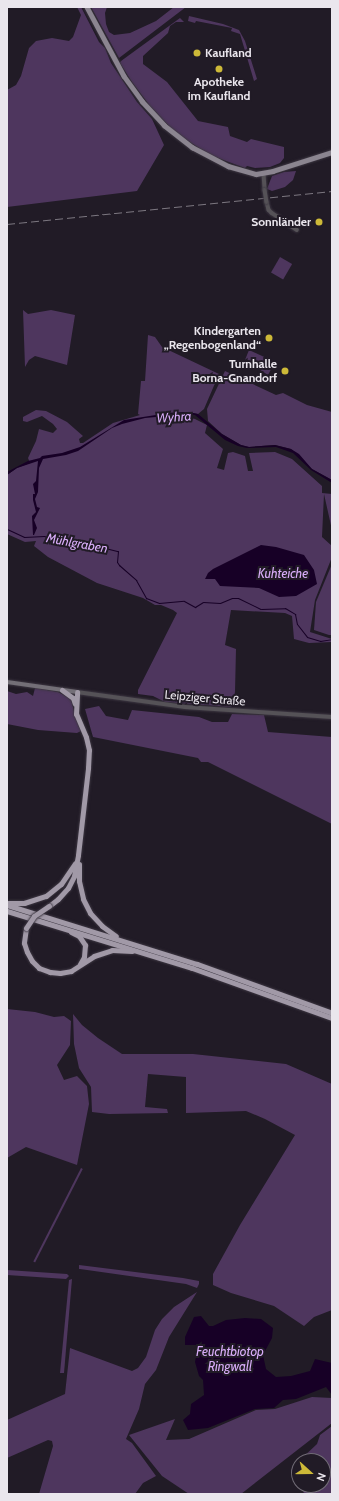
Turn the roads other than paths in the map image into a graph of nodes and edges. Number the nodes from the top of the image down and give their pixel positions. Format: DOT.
graph roads {
  1 [pos="87,7"];
  2 [pos="332,152"];
  3 [pos="264,174"];
  4 [pos="297,230"];
  5 [pos="7,682"];
  6 [pos="62,690"];
  7 [pos="76,692"];
  8 [pos="75,705"];
  9 [pos="332,717"];
  10 [pos="78,855"];
  11 [pos="7,904"];
  12 [pos="7,910"];
  13 [pos="64,927"];
  14 [pos="122,940"];
  15 [pos="148,954"];
  16 [pos="77,967"];
  17 [pos="332,1013"];
  18 [pos="332,1018"];
  1 -- 3 [label="main road"];
  2 -- 3 [label="main road"];
  3 -- 4 [label="street, bridge"];
  5 -- 6 [label="main road"];
  6 -- 7 [label="main road"];
  6 -- 8 [label="highway"];
  7 -- 8 [label="highway"];
  7 -- 9 [label="street, Leipziger Straße"];
  8 -- 10 [label="highway"];
  10 -- 11 [label="highway"];
  10 -- 14 [label="highway"];
  10 -- 16 [label="highway, bridge"];
  11 -- 14 [label="highway"];
  12 -- 13 [label="highway"];
  13 -- 15 [label="highway"];
  13 -- 16 [label="highway"];
  14 -- 17 [label="highway"];
  15 -- 16 [label="highway"];
  15 -- 18 [label="highway"];
}
